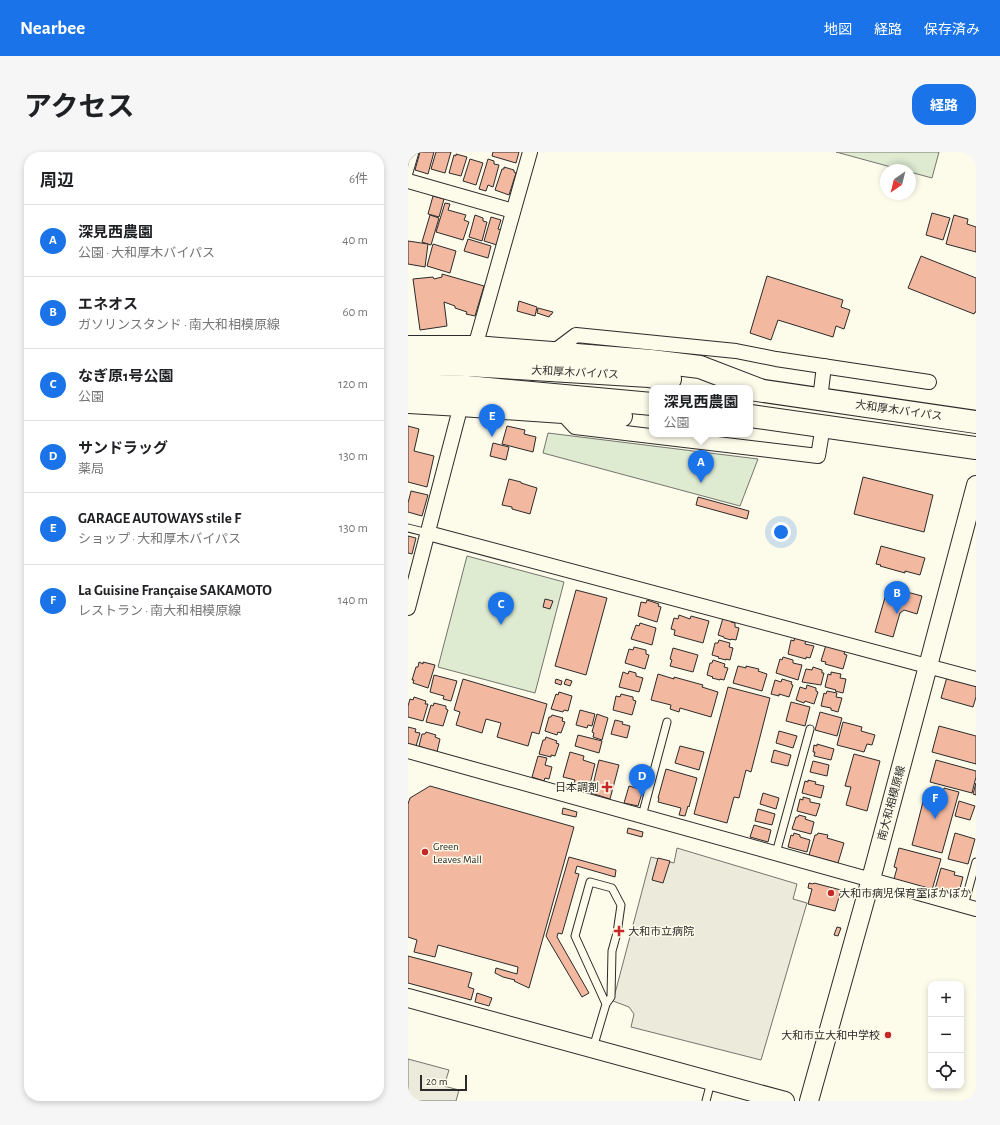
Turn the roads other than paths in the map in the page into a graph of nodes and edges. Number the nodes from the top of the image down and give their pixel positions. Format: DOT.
graph roads {
  1 [pos="415,152"];
  2 [pos="530,152"];
  3 [pos="408,176"];
  4 [pos="408,181"];
  5 [pos="513,211"];
  6 [pos="408,347"];
  7 [pos="475,347"];
  8 [pos="552,353"];
  9 [pos="408,364"];
  10 [pos="824,366"];
  11 [pos="929,382"];
  12 [pos="408,385"];
  13 [pos="720,385"];
  14 [pos="742,385"];
  15 [pos="753,389"];
  16 [pos="820,399"];
  17 [pos="408,402"];
  18 [pos="461,404"];
  19 [pos="649,404"];
  20 [pos="560,411"];
  21 [pos="753,417"];
  22 [pos="649,418"];
  23 [pos="976,422"];
  24 [pos="823,426"];
  25 [pos="649,436"];
  26 [pos="659,437"];
  27 [pos="976,448"];
  28 [pos="976,485"];
  29 [pos="408,528"];
  30 [pos="428,533"];
  31 [pos="408,608"];
  32 [pos="928,666"];
  33 [pos="976,679"];
  34 [pos="667,722"];
  35 [pos="810,729"];
  36 [pos="408,751"];
  37 [pos="642,816"];
  38 [pos="776,853"];
  39 [pos="976,862"];
  40 [pos="870,879"];
  41 [pos="970,907"];
  42 [pos="408,998"];
  43 [pos="606,1004"];
  44 [pos="593,1048"];
  45 [pos="711,1081"];
  46 [pos="706,1101"];
  47 [pos="785,1101"];
  48 [pos="808,1101"];
  1 -- 3 [label="lane"];
  2 -- 5 [label="street"];
  4 -- 5 [label="street"];
  5 -- 7 [label="street"];
  6 -- 7 [label="highway"];
  7 -- 8 [label="highway"];
  8 -- 10 [label="street"];
  8 -- 14 [label="highway"];
  9 -- 13 [label="highway, 大和厚木バイパス"];
  10 -- 11 [label="street"];
  10 -- 16 [label="street"];
  12 -- 19 [label="highway, 大和厚木バイパス"];
  15 -- 16 [label="highway, 大和厚木バイパス"];
  16 -- 23 [label="highway, 大和厚木バイパス"];
  17 -- 18 [label="highway"];
  18 -- 20 [label="highway"];
  18 -- 30 [label="street"];
  20 -- 22 [label="highway"];
  20 -- 25 [label="street"];
  21 -- 24 [label="highway"];
  24 -- 26 [label="street"];
  24 -- 27 [label="highway"];
  28 -- 32 [label="street, 南大和相模原線"];
  29 -- 30 [label="lane"];
  30 -- 31 [label="street"];
  30 -- 32 [label="street"];
  32 -- 33 [label="street"];
  32 -- 40 [label="street, 南大和相模原線"];
  34 -- 37 [label="lane"];
  35 -- 38 [label="lane"];
  36 -- 37 [label="street"];
  37 -- 38 [label="street"];
  38 -- 40 [label="street"];
  39 -- 41 [label="lane"];
  40 -- 41 [label="street"];
  40 -- 48 [label="street, 南大和相模原線"];
  42 -- 44 [label="street"];
  43 -- 43 [label="lane"];
  43 -- 44 [label="lane"];
  44 -- 45 [label="street"];
  45 -- 46 [label="lane"];
  45 -- 47 [label="street"];
}
